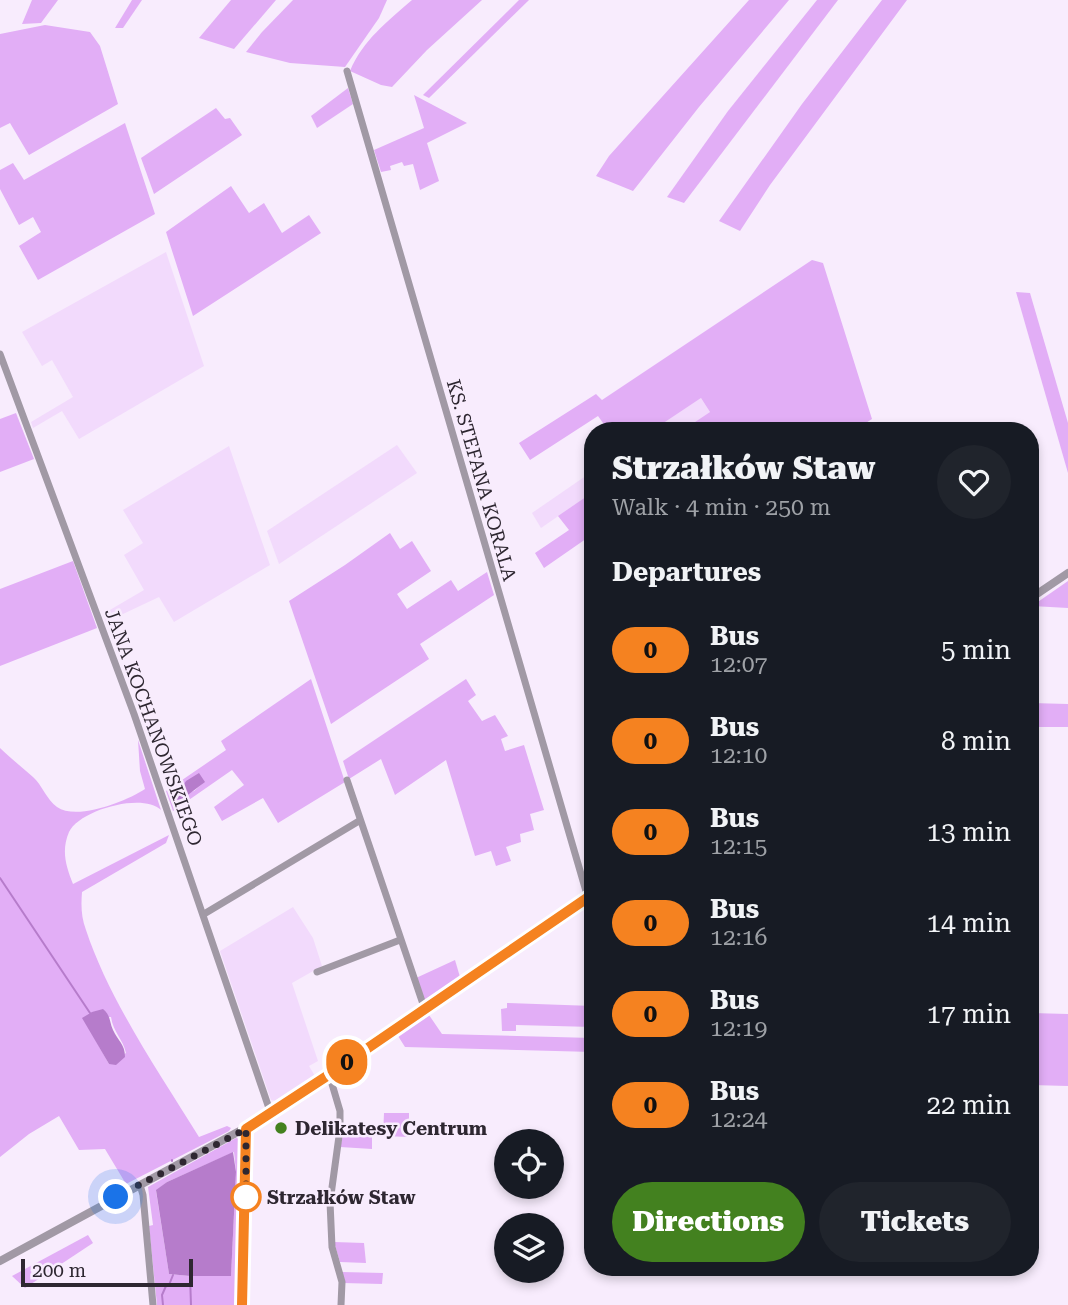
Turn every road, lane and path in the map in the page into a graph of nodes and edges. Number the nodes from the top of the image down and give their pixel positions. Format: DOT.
graph roads {
  1 [pos="347,71"];
  2 [pos="0,354"];
  3 [pos="1068,573"];
  4 [pos="1039,593"];
  5 [pos="347,780"];
  6 [pos="359,821"];
  7 [pos="584,872"];
  8 [pos="584,901"];
  9 [pos="204,914"];
  10 [pos="400,940"];
  11 [pos="317,972"];
  12 [pos="425,1010"];
  13 [pos="327,1076"];
  14 [pos="271,1114"];
  15 [pos="246,1129"];
  16 [pos="140,1185"];
  17 [pos="0,1261"];
  18 [pos="153,1305"];
  19 [pos="242,1305"];
  20 [pos="341,1305"];
  1 -- 7 [label="street, KS. STEFANA KORALA"];
  2 -- 9 [label="street, JANA KOCHANOWSKIEGO"];
  3 -- 4 [label="street"];
  5 -- 6 [label="street"];
  6 -- 9 [label="street"];
  6 -- 10 [label="street"];
  8 -- 12 [label="street"];
  9 -- 14 [label="street, JANA KOCHANOWSKIEGO"];
  10 -- 11 [label="street"];
  10 -- 12 [label="street"];
  12 -- 13 [label="street"];
  13 -- 14 [label="street"];
  13 -- 20 [label="street"];
  14 -- 15 [label="street"];
  15 -- 16 [label="street"];
  15 -- 19 [label="street"];
  16 -- 17 [label="street"];
  16 -- 18 [label="street"];
}
